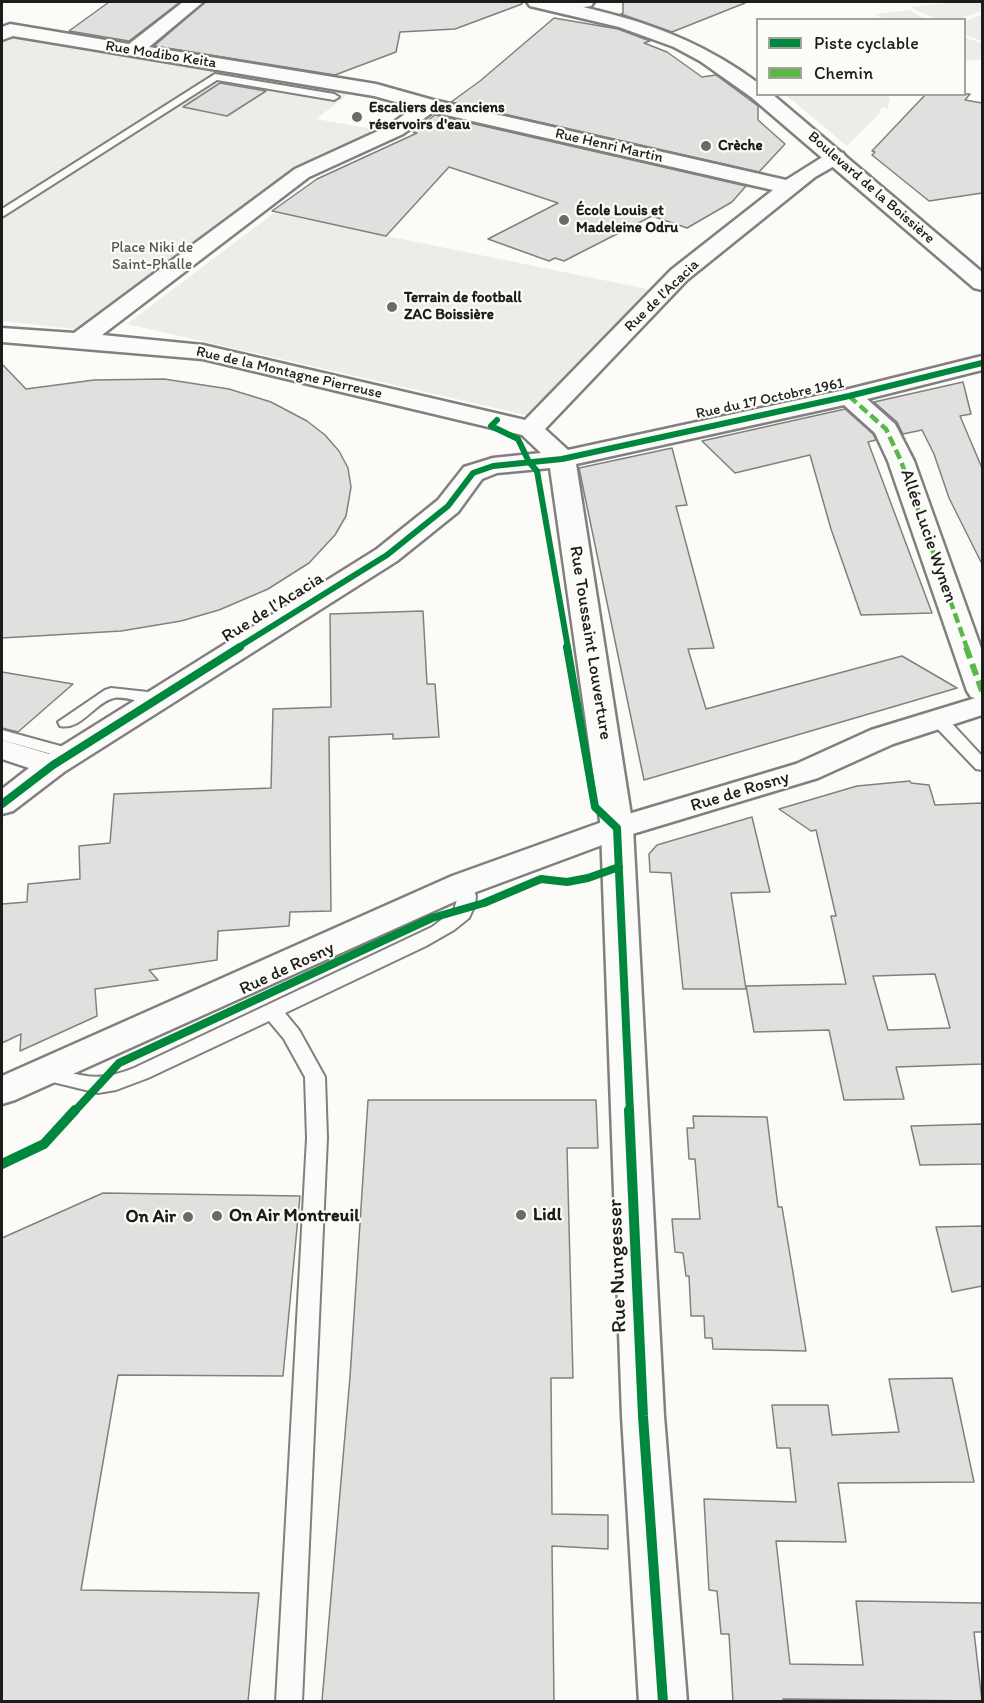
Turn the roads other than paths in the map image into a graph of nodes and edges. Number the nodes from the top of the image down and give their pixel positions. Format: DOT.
graph roads {
  1 [pos="194,2"];
  2 [pos="536,2"];
  3 [pos="585,2"];
  4 [pos="558,4"];
  5 [pos="2,35"];
  6 [pos="133,50"];
  7 [pos="756,92"];
  8 [pos="760,96"];
  9 [pos="334,97"];
  10 [pos="429,105"];
  11 [pos="836,157"];
  12 [pos="789,187"];
  13 [pos="2,214"];
  14 [pos="982,283"];
  15 [pos="2,335"];
  16 [pos="78,342"];
  17 [pos="982,363"];
  18 [pos="849,396"];
  19 [pos="531,429"];
  20 [pos="562,459"];
  21 [pos="982,691"];
  22 [pos="157,698"];
  23 [pos="982,705"];
  24 [pos="938,719"];
  25 [pos="66,722"];
  26 [pos="2,735"];
  27 [pos="2,749"];
  28 [pos="61,760"];
  29 [pos="982,765"];
  30 [pos="2,804"];
  31 [pos="617,828"];
  32 [pos="464,884"];
  33 [pos="272,1011"];
  34 [pos="43,1073"];
  35 [pos="2,1091"];
  36 [pos="289,1701"];
  37 [pos="663,1701"];
  1 -- 6 [label="street"];
  2 -- 4 [label="street, Boulevard de la Boissière"];
  3 -- 4 [label="street"];
  4 -- 7 [label="street, Boulevard de la Boissière"];
  5 -- 6 [label="street, Rue Modibo Keita"];
  6 -- 10 [label="street, Rue Modibo Keita"];
  8 -- 11 [label="street, Boulevard de la Boissière"];
  9 -- 13 [label="lane"];
  10 -- 12 [label="street, Rue Henri Martin"];
  10 -- 16 [label="street"];
  11 -- 12 [label="street, Rue de l'Acacia"];
  11 -- 14 [label="street, Boulevard de la Boissière"];
  12 -- 19 [label="street, Rue de l'Acacia"];
  15 -- 16 [label="street, Rue de la Montagne Pierreuse"];
  16 -- 19 [label="street, Rue de la Montagne Pierreuse"];
  17 -- 18 [label="street, Rue du 17 Octobre 1961"];
  18 -- 20 [label="street, Rue du 17 Octobre 1961"];
  18 -- 21 [label="street, Allée Lucie Wynen"];
  19 -- 20 [label="street"];
  20 -- 22 [label="street, Rue de l'Acacia"];
  20 -- 31 [label="street, Rue Toussaint Louverture"];
  22 -- 25 [label="lane"];
  22 -- 28 [label="street, Rue de l'Acacia"];
  23 -- 24 [label="street, Rue de Rosny"];
  24 -- 29 [label="lane"];
  24 -- 31 [label="street, Rue de Rosny"];
  26 -- 28 [label="lane"];
  27 -- 28 [label="street"];
  28 -- 30 [label="street, Rue de l'Acacia"];
  31 -- 32 [label="street, Rue de Rosny"];
  31 -- 37 [label="street, Rue Nungesser"];
  32 -- 33 [label="lane"];
  32 -- 34 [label="street, Rue de Rosny"];
  33 -- 34 [label="lane"];
  33 -- 36 [label="lane"];
  34 -- 35 [label="street, Rue de Rosny"];
}
